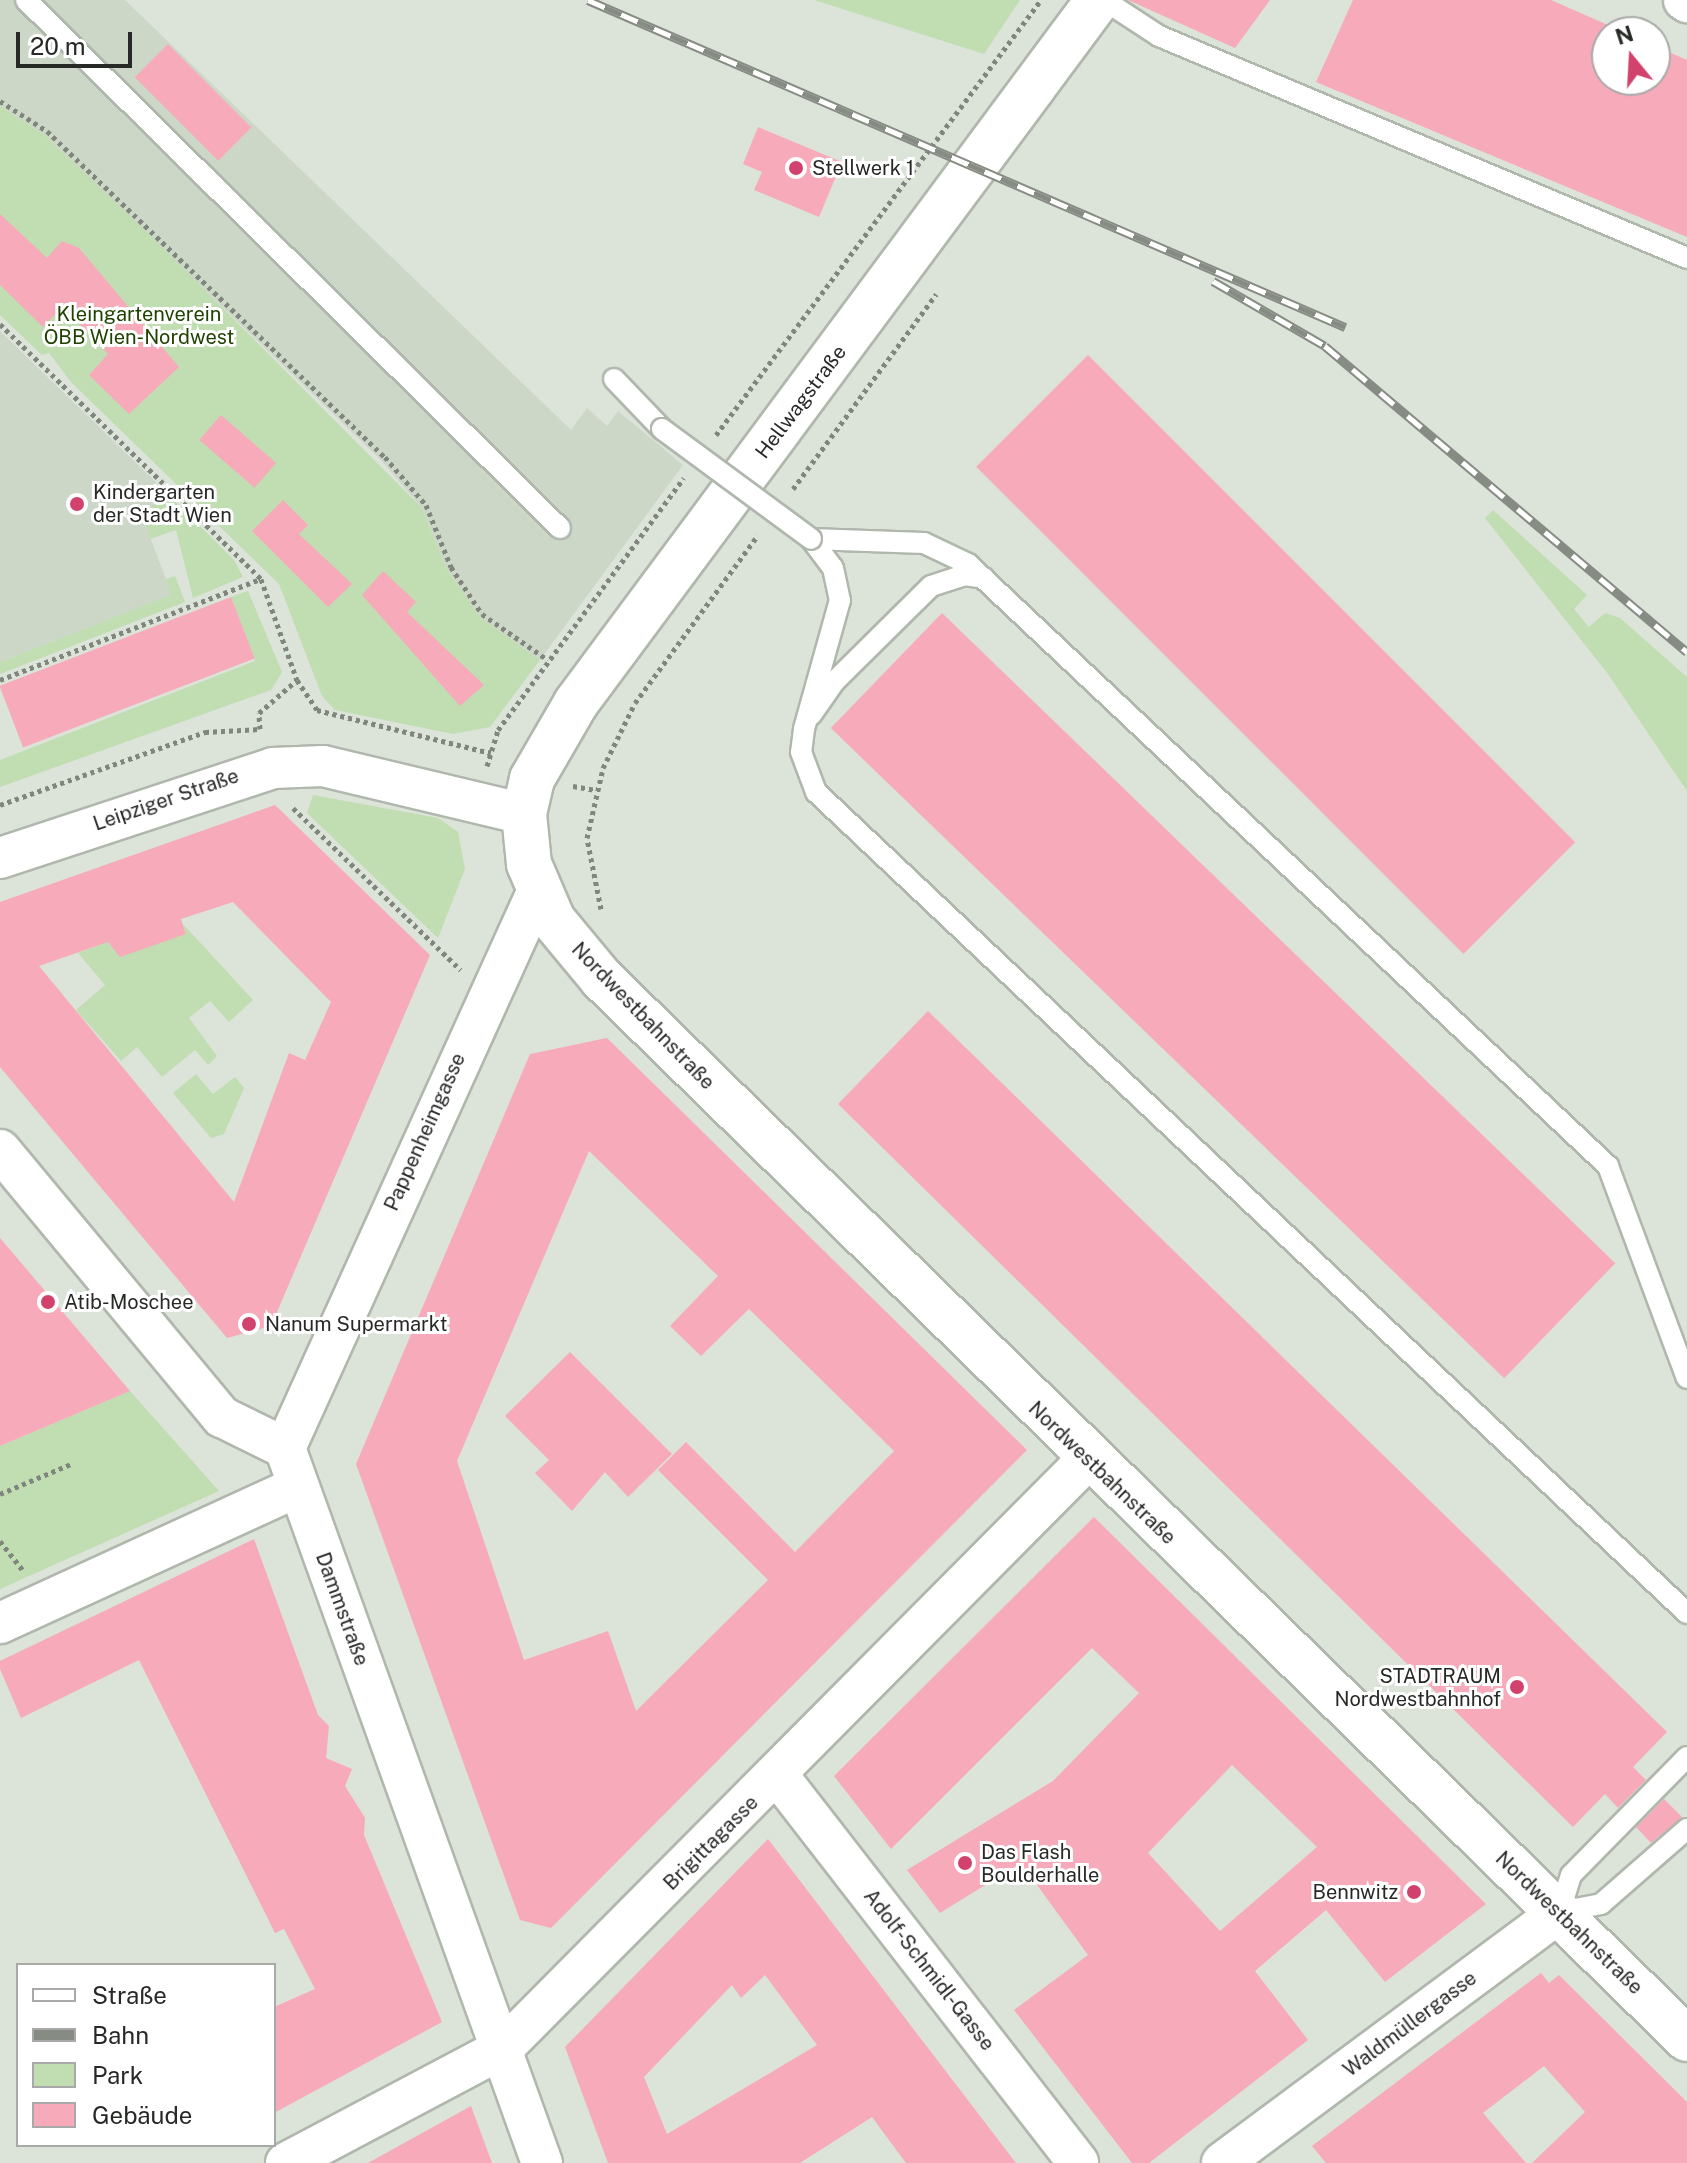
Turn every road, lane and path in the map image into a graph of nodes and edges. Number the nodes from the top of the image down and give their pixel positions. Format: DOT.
graph roads {
  1 [pos="26,0"];
  2 [pos="1041,0"];
  3 [pos="1101,0"];
  4 [pos="0,101"];
  5 [pos="1687,258"];
  6 [pos="940,288"];
  7 [pos="0,324"];
  8 [pos="614,379"];
  9 [pos="709,444"];
  10 [pos="690,470"];
  11 [pos="782,503"];
  12 [pos="560,528"];
  13 [pos="764,528"];
  14 [pos="811,539"];
  15 [pos="261,579"];
  16 [pos="986,579"];
  17 [pos="548,660"];
  18 [pos="0,680"];
  19 [pos="297,680"];
  20 [pos="804,729"];
  21 [pos="273,768"];
  22 [pos="596,790"];
  23 [pos="0,805"];
  24 [pos="524,814"];
  25 [pos="0,858"];
  26 [pos="538,890"];
  27 [pos="486,994"];
  28 [pos="0,1150"];
  29 [pos="1687,1378"];
  30 [pos="285,1448"];
  31 [pos="1087,1460"];
  32 [pos="71,1464"];
  33 [pos="297,1487"];
  34 [pos="0,1494"];
  35 [pos="1687,1613"];
  36 [pos="0,1623"];
  37 [pos="1687,1757"];
  38 [pos="779,1777"];
  39 [pos="1687,1829"];
  40 [pos="1560,1912"];
  41 [pos="1687,2039"];
  42 [pos="503,2048"];
  43 [pos="1270,2149"];
  44 [pos="286,2163"];
  45 [pos="542,2163"];
  46 [pos="1078,2163"];
  47 [pos="1222,2163"];
  1 -- 12 [label="lane"];
  2 -- 9 [label="path"];
  3 -- 5 [label="lane"];
  3 -- 24 [label="street, Hellwagstraße"];
  4 -- 17 [label="path"];
  6 -- 11 [label="path"];
  7 -- 15 [label="path"];
  8 -- 14 [label="lane, bridge"];
  10 -- 17 [label="path"];
  13 -- 22 [label="path"];
  14 -- 16 [label="lane"];
  14 -- 20 [label="lane"];
  15 -- 18 [label="path"];
  15 -- 19 [label="path"];
  16 -- 20 [label="lane"];
  16 -- 29 [label="lane"];
  17 -- 19 [label="path"];
  19 -- 23 [label="path"];
  20 -- 35 [label="lane"];
  21 -- 24 [label="street, Leipziger Straße"];
  21 -- 25 [label="street, Leipziger Straße"];
  21 -- 27 [label="path"];
  24 -- 26 [label="street"];
  26 -- 27 [label="street, Pappenheimgasse"];
  26 -- 31 [label="street, Nordwestbahnstraße"];
  27 -- 30 [label="street, Pappenheimgasse"];
  28 -- 30 [label="street"];
  30 -- 33 [label="street, Dammstraße"];
  31 -- 38 [label="street, Brigittagasse"];
  31 -- 40 [label="street, Nordwestbahnstraße"];
  32 -- 34 [label="path"];
  33 -- 36 [label="street"];
  33 -- 42 [label="street, Dammstraße"];
  37 -- 40 [label="lane"];
  38 -- 42 [label="street, Brigittagasse"];
  38 -- 46 [label="street, Adolf-Schmidl-Gasse"];
  39 -- 40 [label="lane"];
  40 -- 41 [label="street, Nordwestbahnstraße"];
  40 -- 43 [label="street, Waldmüllergasse"];
  42 -- 44 [label="street, Brigittagasse"];
  42 -- 45 [label="street, Dammstraße"];
  43 -- 47 [label="street, Waldmüllergasse"];
}
